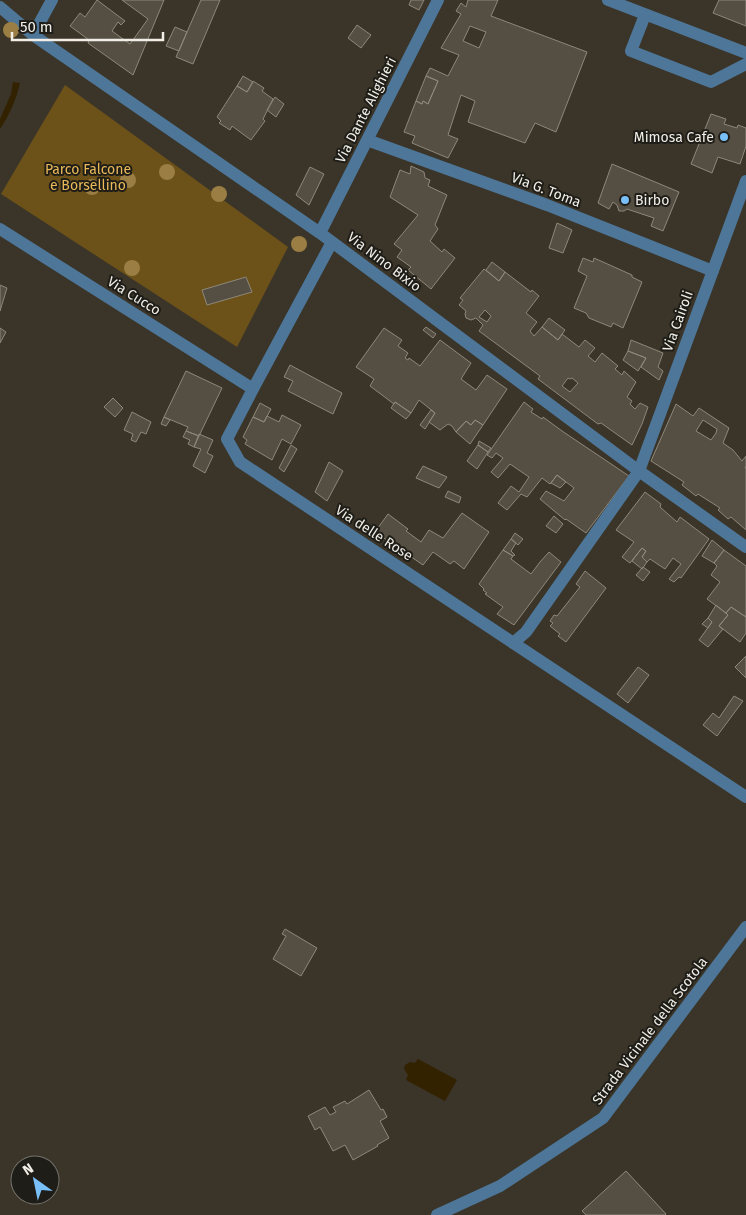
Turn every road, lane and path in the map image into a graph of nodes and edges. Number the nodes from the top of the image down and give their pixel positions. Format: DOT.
graph roads {
  1 [pos="52,0"];
  2 [pos="438,0"];
  3 [pos="613,1"];
  4 [pos="0,7"];
  5 [pos="645,15"];
  6 [pos="32,35"];
  7 [pos="746,53"];
  8 [pos="746,64"];
  9 [pos="367,140"];
  10 [pos="746,182"];
  11 [pos="0,229"];
  12 [pos="320,233"];
  13 [pos="332,242"];
  14 [pos="713,271"];
  15 [pos="252,389"];
  16 [pos="639,471"];
  17 [pos="746,547"];
  18 [pos="513,643"];
  19 [pos="746,797"];
  20 [pos="746,927"];
  21 [pos="437,1215"];
  1 -- 6 [label="street"];
  2 -- 9 [label="street, Via Dante Alighieri"];
  3 -- 5 [label="street"];
  4 -- 6 [label="street, Via Nino Bixio"];
  5 -- 7 [label="street"];
  5 -- 8 [label="street"];
  6 -- 12 [label="street, Via Nino Bixio"];
  9 -- 12 [label="street, Via Dante Alighieri"];
  9 -- 14 [label="street, Via G. Toma"];
  10 -- 14 [label="street, Via Cairoli"];
  11 -- 15 [label="street, Via Cucco"];
  12 -- 13 [label="street, Via Nino Bixio"];
  13 -- 15 [label="street"];
  13 -- 16 [label="street, Via Nino Bixio"];
  14 -- 16 [label="street, Via Cairoli"];
  15 -- 18 [label="street, Via delle Rose"];
  16 -- 17 [label="street, Via Nino Bixio"];
  16 -- 18 [label="street, Via Cairoli"];
  18 -- 19 [label="street, Via delle Rose"];
  20 -- 21 [label="street, Strada Vicinale della Scotola"];
}
